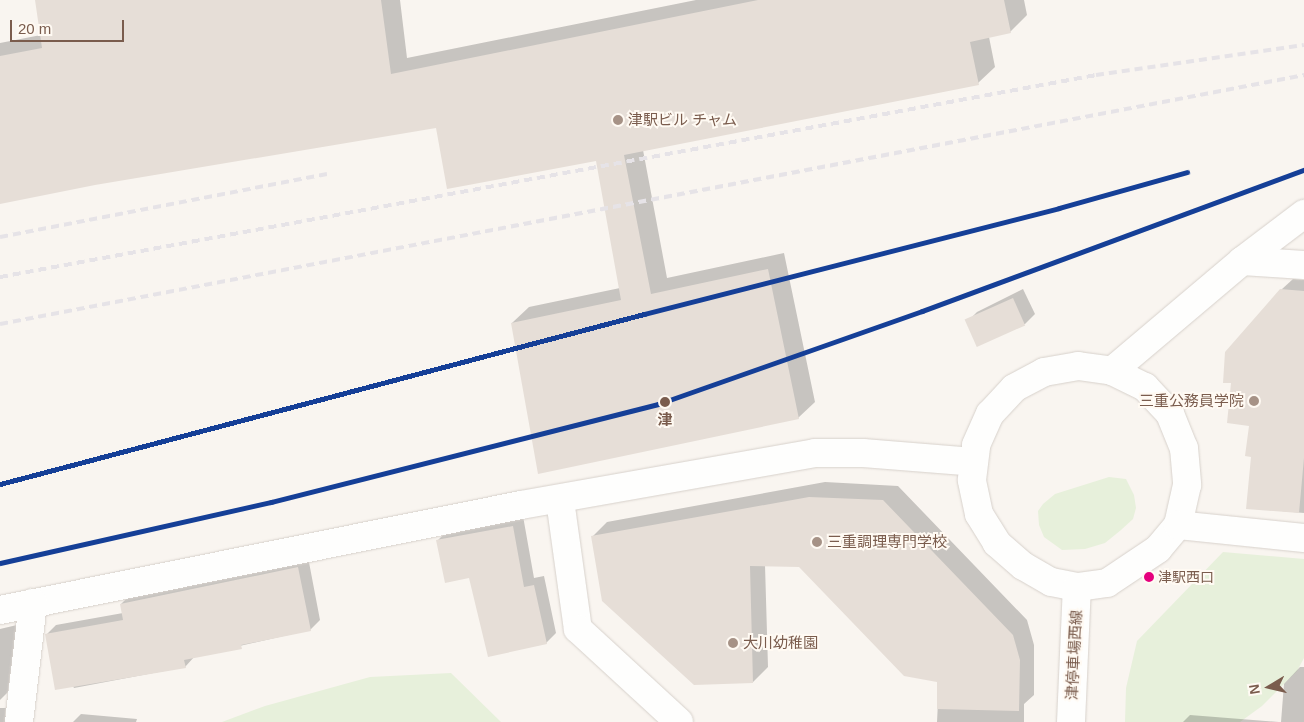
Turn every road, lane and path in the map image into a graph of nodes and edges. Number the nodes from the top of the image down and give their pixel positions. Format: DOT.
graph roads {
  1 [pos="1304,214"];
  2 [pos="1242,261"];
  3 [pos="1304,266"];
  4 [pos="1112,371"];
  5 [pos="974,462"];
  6 [pos="560,500"];
  7 [pos="1178,525"];
  8 [pos="1304,538"];
  9 [pos="1077,588"];
  10 [pos="33,603"];
  11 [pos="0,610"];
  12 [pos="19,722"];
  13 [pos="679,722"];
  14 [pos="1071,722"];
  1 -- 2 [label="street"];
  2 -- 3 [label="street"];
  2 -- 4 [label="street"];
  4 -- 5 [label="street"];
  4 -- 7 [label="street"];
  5 -- 6 [label="street"];
  5 -- 9 [label="street"];
  6 -- 10 [label="street"];
  6 -- 13 [label="street"];
  7 -- 8 [label="street"];
  7 -- 9 [label="street"];
  9 -- 14 [label="street, 津停車場西線"];
  10 -- 11 [label="street"];
  10 -- 12 [label="street"];
}
